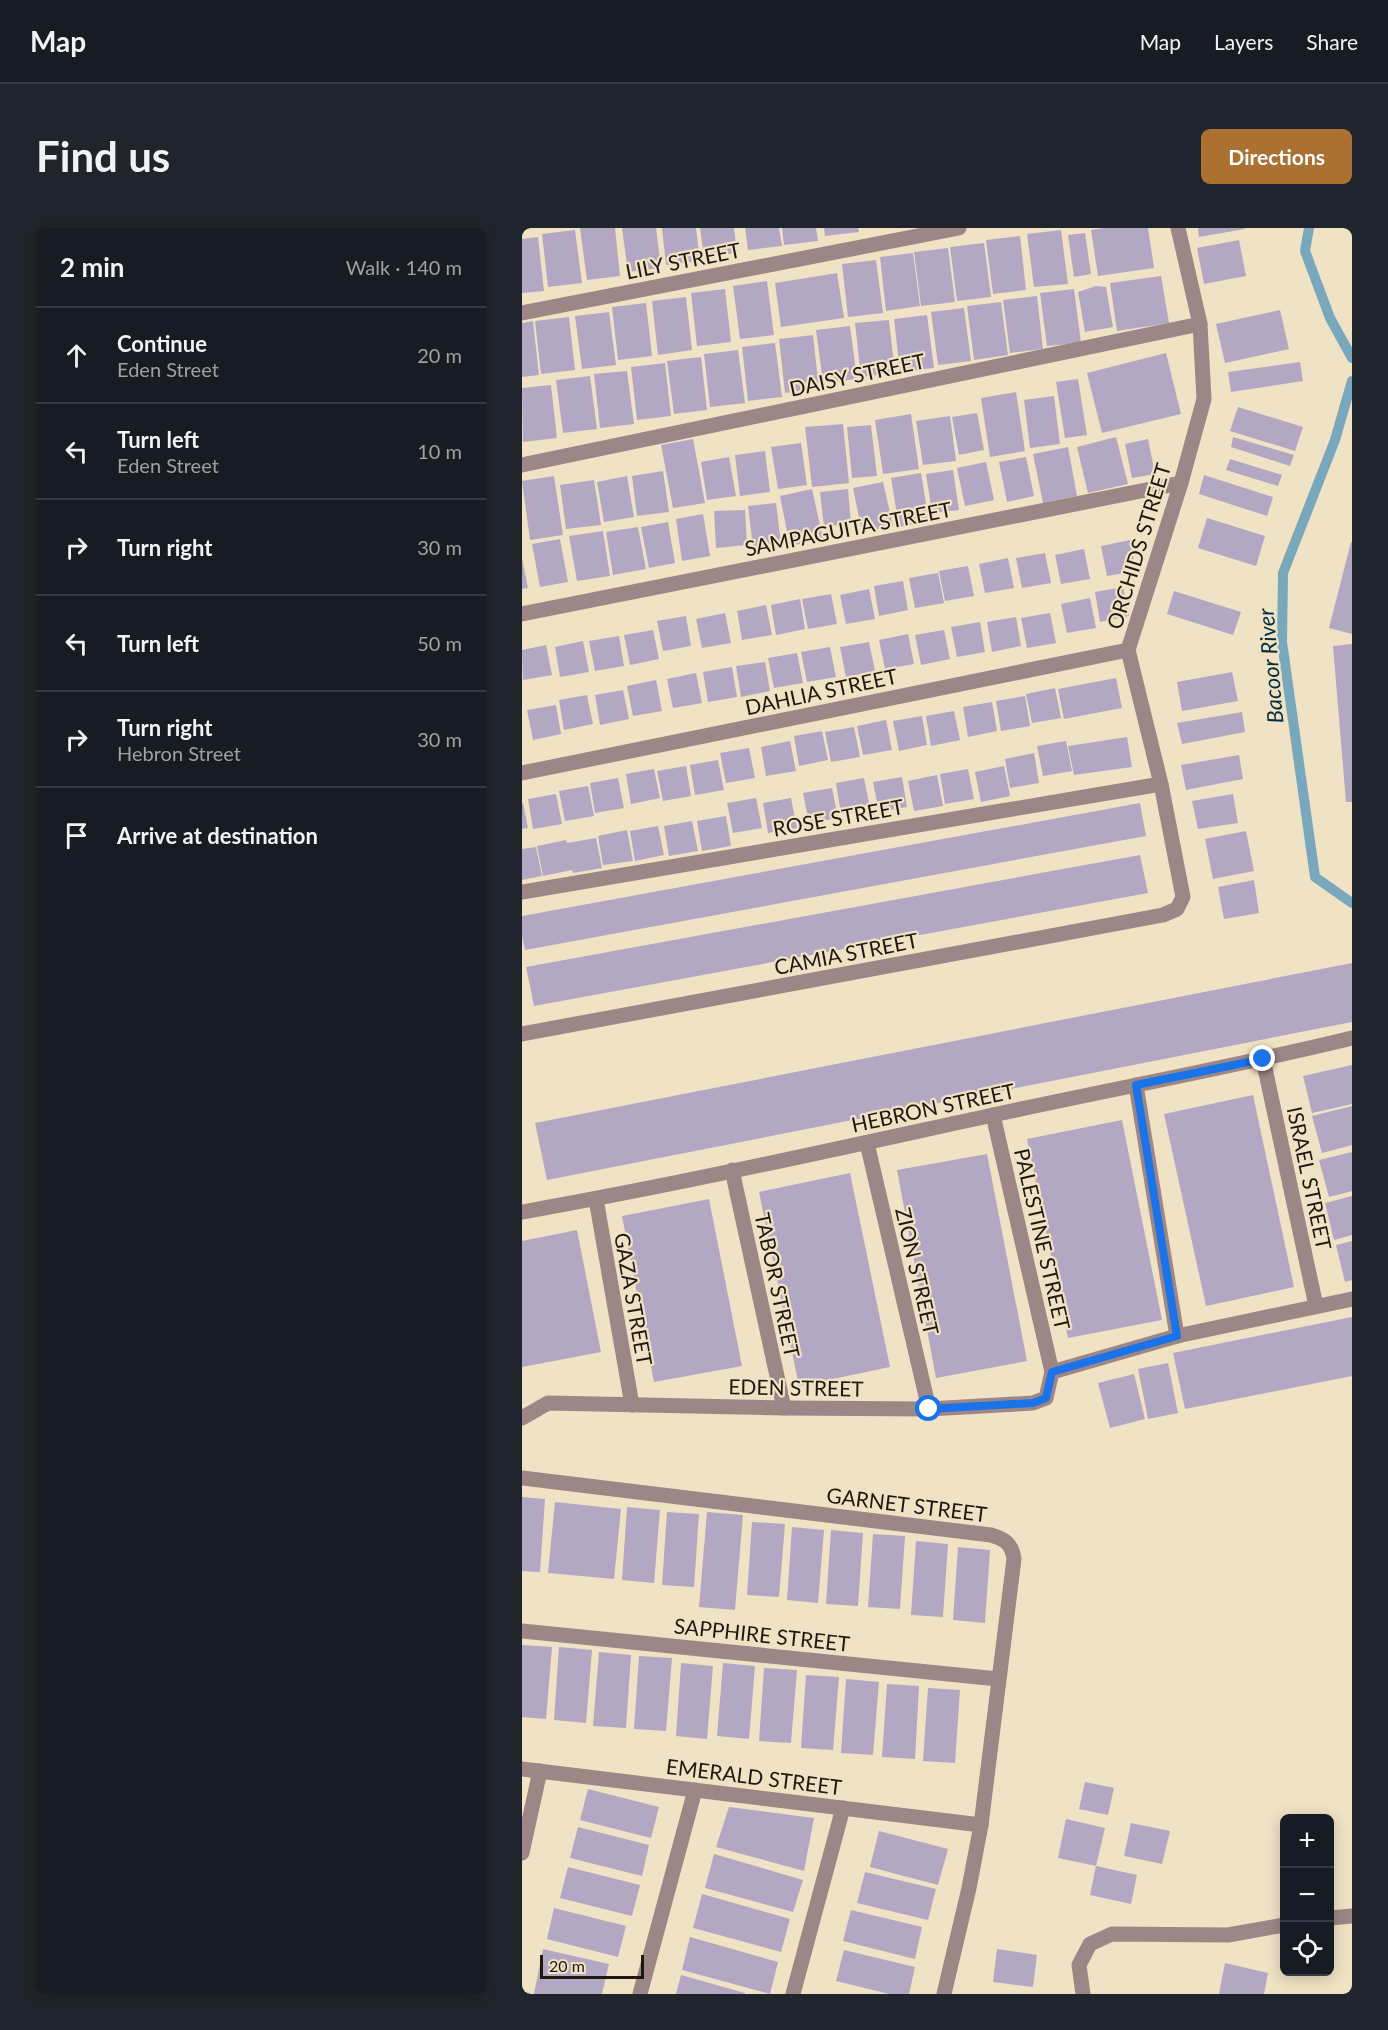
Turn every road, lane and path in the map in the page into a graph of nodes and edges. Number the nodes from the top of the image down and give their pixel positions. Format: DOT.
graph roads {
  1 [pos="959,228"];
  2 [pos="1178,228"];
  3 [pos="522,313"];
  4 [pos="1200,324"];
  5 [pos="522,465"];
  6 [pos="1181,483"];
  7 [pos="522,614"];
  8 [pos="1128,650"];
  9 [pos="522,773"];
  10 [pos="1161,784"];
  11 [pos="522,892"];
  12 [pos="1177,909"];
  13 [pos="522,1034"];
  14 [pos="1352,1038"];
  15 [pos="1263,1059"];
  16 [pos="1136,1085"];
  17 [pos="993,1115"];
  18 [pos="867,1143"];
  19 [pos="732,1170"];
  20 [pos="596,1199"];
  21 [pos="522,1212"];
  22 [pos="1352,1299"];
  23 [pos="1316,1306"];
  24 [pos="1177,1336"];
  25 [pos="1052,1372"];
  26 [pos="632,1406"];
  27 [pos="784,1408"];
  28 [pos="929,1409"];
  29 [pos="522,1418"];
  30 [pos="522,1478"];
  31 [pos="522,1631"];
  32 [pos="998,1679"];
  33 [pos="522,1769"];
  34 [pos="540,1771"];
  35 [pos="695,1790"];
  36 [pos="843,1808"];
  37 [pos="981,1825"];
  38 [pos="522,1853"];
  39 [pos="1352,1916"];
  40 [pos="1334,1918"];
  41 [pos="1280,1926"];
  42 [pos="640,1994"];
  43 [pos="793,1994"];
  44 [pos="944,1994"];
  45 [pos="1083,1994"];
  1 -- 3 [label="street, LILY STREET"];
  2 -- 4 [label="street, ORCHIDS STREET"];
  4 -- 5 [label="street, DAISY STREET"];
  4 -- 6 [label="street, ORCHIDS STREET"];
  6 -- 7 [label="street, SAMPAGUITA STREET"];
  6 -- 8 [label="street, ORCHIDS STREET"];
  8 -- 9 [label="street, DAHLIA STREET"];
  8 -- 10 [label="street, ORCHIDS STREET"];
  10 -- 11 [label="street, ROSE STREET"];
  10 -- 12 [label="street, ORCHIDS STREET"];
  12 -- 13 [label="street, CAMIA STREET"];
  14 -- 15 [label="street, HEBRON STREET"];
  15 -- 16 [label="street, HEBRON STREET"];
  15 -- 23 [label="street, ISRAEL STREET"];
  16 -- 17 [label="street, HEBRON STREET"];
  16 -- 24 [label="street"];
  17 -- 18 [label="street, HEBRON STREET"];
  17 -- 25 [label="street, PALESTINE STREET"];
  18 -- 19 [label="street, HEBRON STREET"];
  18 -- 28 [label="street, ZION STREET"];
  19 -- 20 [label="street, HEBRON STREET"];
  19 -- 27 [label="street, TABOR STREET"];
  20 -- 21 [label="street, HEBRON STREET"];
  20 -- 26 [label="street, GAZA STREET"];
  22 -- 23 [label="street"];
  23 -- 24 [label="street"];
  24 -- 25 [label="street"];
  25 -- 28 [label="street, EDEN STREET"];
  26 -- 27 [label="street, EDEN STREET"];
  26 -- 29 [label="street, EDEN STREET"];
  27 -- 28 [label="street, EDEN STREET"];
  30 -- 32 [label="street, GARNET STREET"];
  31 -- 32 [label="street, SAPPHIRE STREET"];
  32 -- 37 [label="street, GARNET STREET"];
  33 -- 34 [label="street, EMERALD STREET"];
  34 -- 35 [label="street, EMERALD STREET"];
  34 -- 38 [label="street"];
  35 -- 36 [label="street, EMERALD STREET"];
  35 -- 42 [label="street"];
  36 -- 37 [label="street, EMERALD STREET"];
  36 -- 43 [label="street"];
  37 -- 44 [label="street, GARNET STREET"];
  39 -- 40 [label="street"];
  41 -- 45 [label="street"];
}
